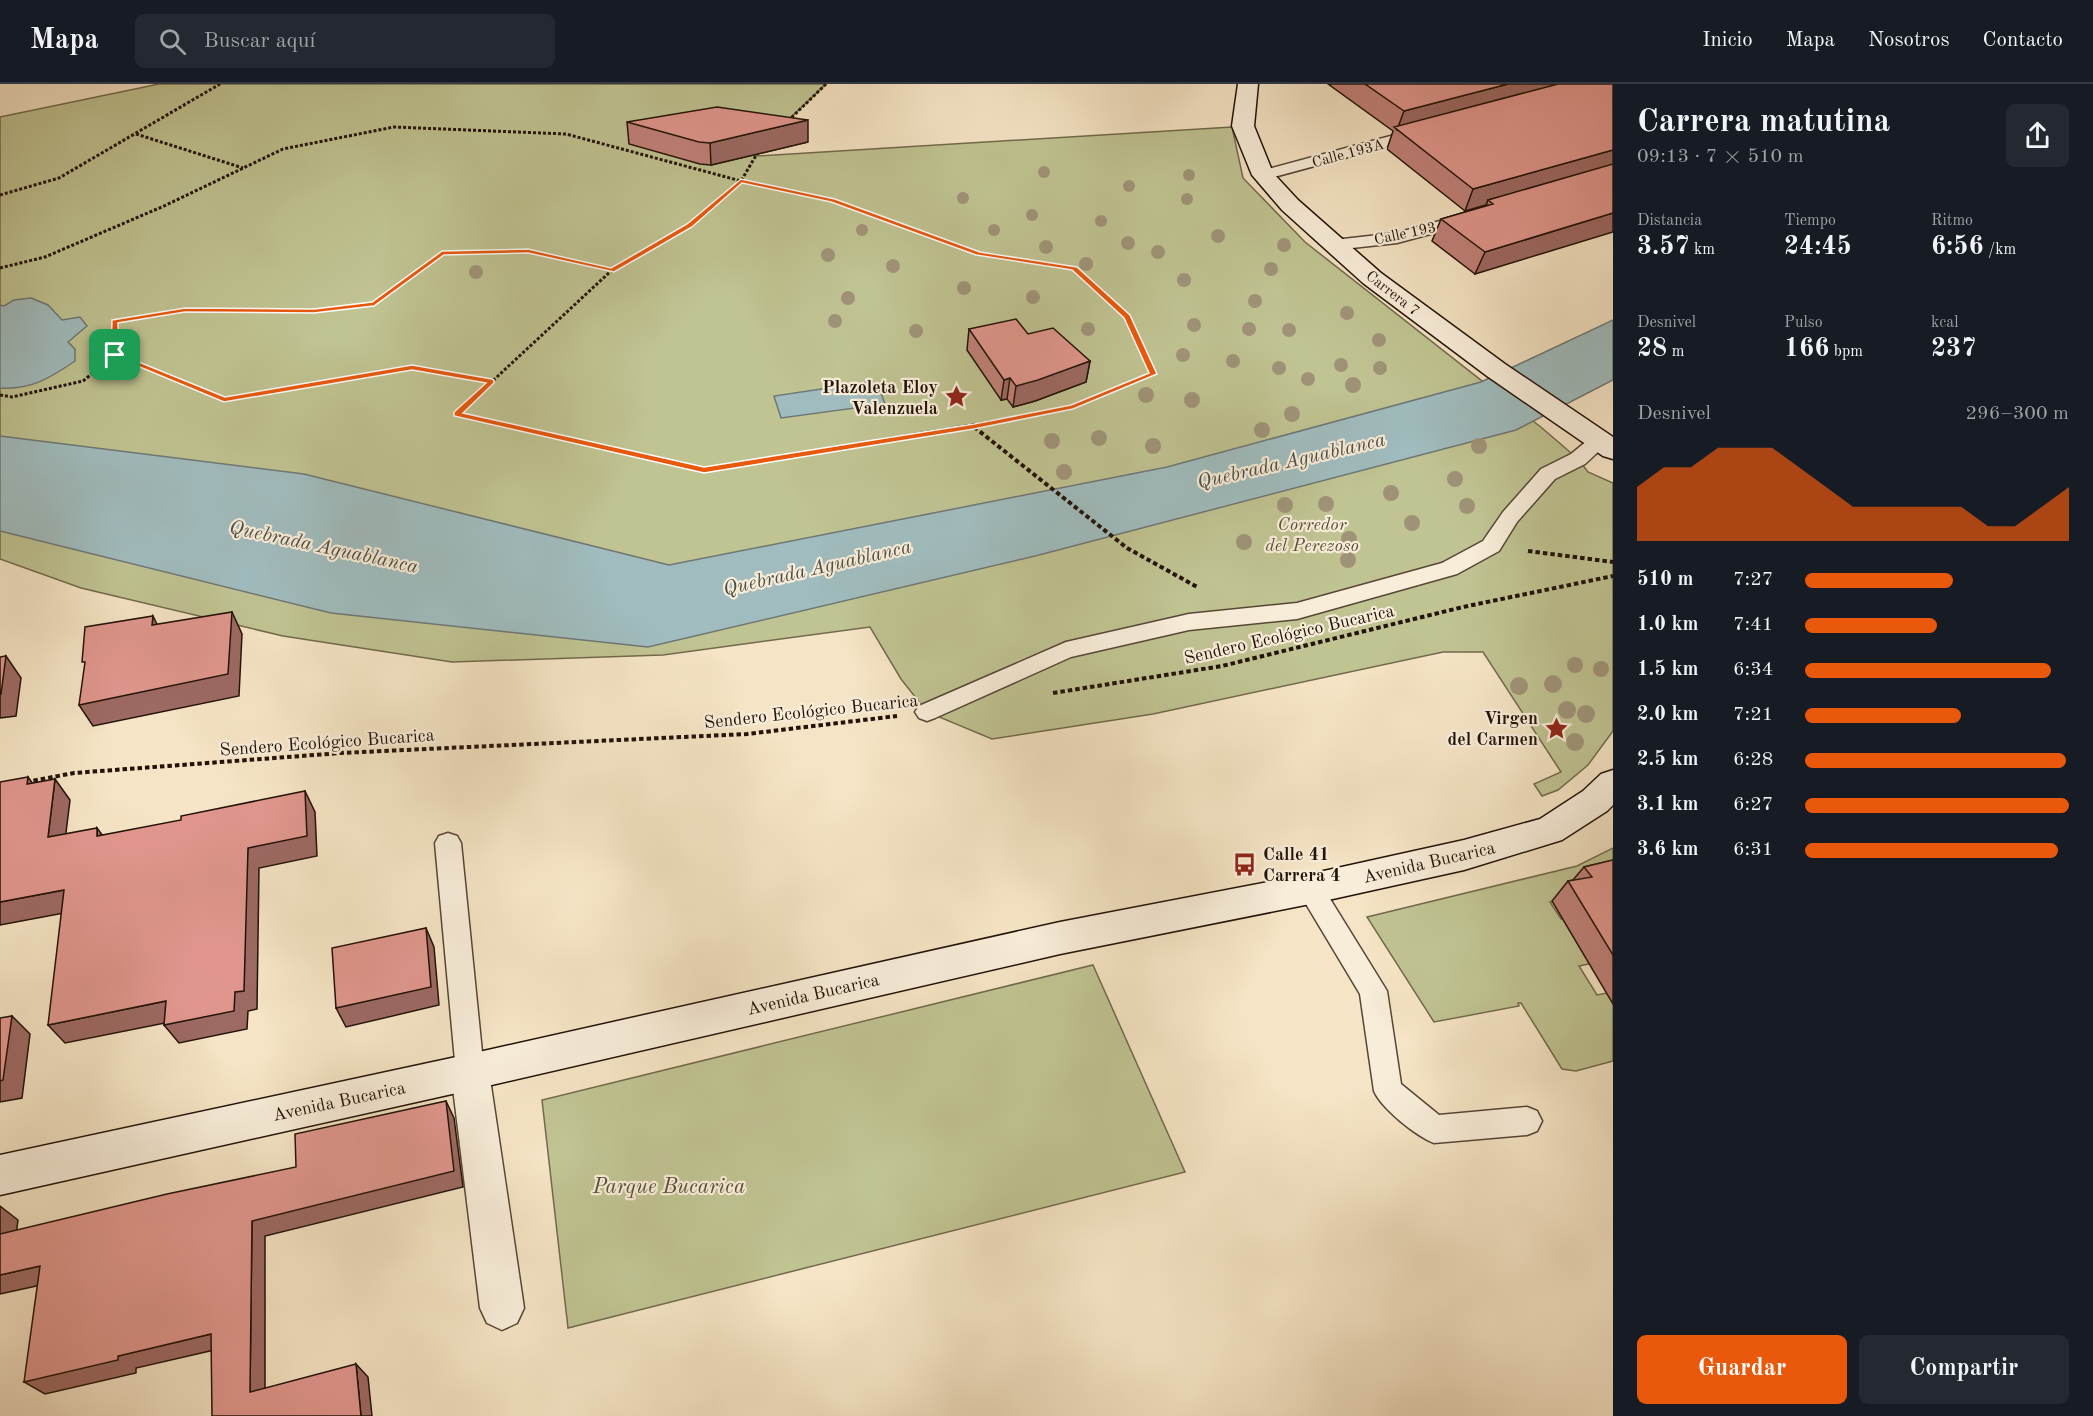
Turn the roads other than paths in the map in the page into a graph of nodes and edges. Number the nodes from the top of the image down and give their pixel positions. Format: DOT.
graph roads {
  1 [pos="1248,84"];
  2 [pos="1435,129"];
  3 [pos="1263,175"];
  4 [pos="1488,212"];
  5 [pos="1342,252"];
  6 [pos="1609,443"];
  7 [pos="927,712"];
  8 [pos="1613,784"];
  9 [pos="448,843"];
  10 [pos="1310,889"];
  11 [pos="470,1072"];
  12 [pos="1527,1121"];
  13 [pos="0,1175"];
  14 [pos="502,1308"];
  1 -- 3 [label="main road, Carrera 7"];
  2 -- 3 [label="lane, Calle 193A"];
  3 -- 5 [label="main road, Carrera 7"];
  4 -- 5 [label="lane, Calle 193"];
  5 -- 6 [label="main road, Carrera 7"];
  6 -- 7 [label="lane"];
  8 -- 10 [label="main road, Avenida Bucarica"];
  9 -- 11 [label="lane"];
  10 -- 11 [label="main road, Avenida Bucarica"];
  10 -- 12 [label="lane"];
  11 -- 13 [label="main road, Avenida Bucarica"];
  11 -- 14 [label="main road"];
}
